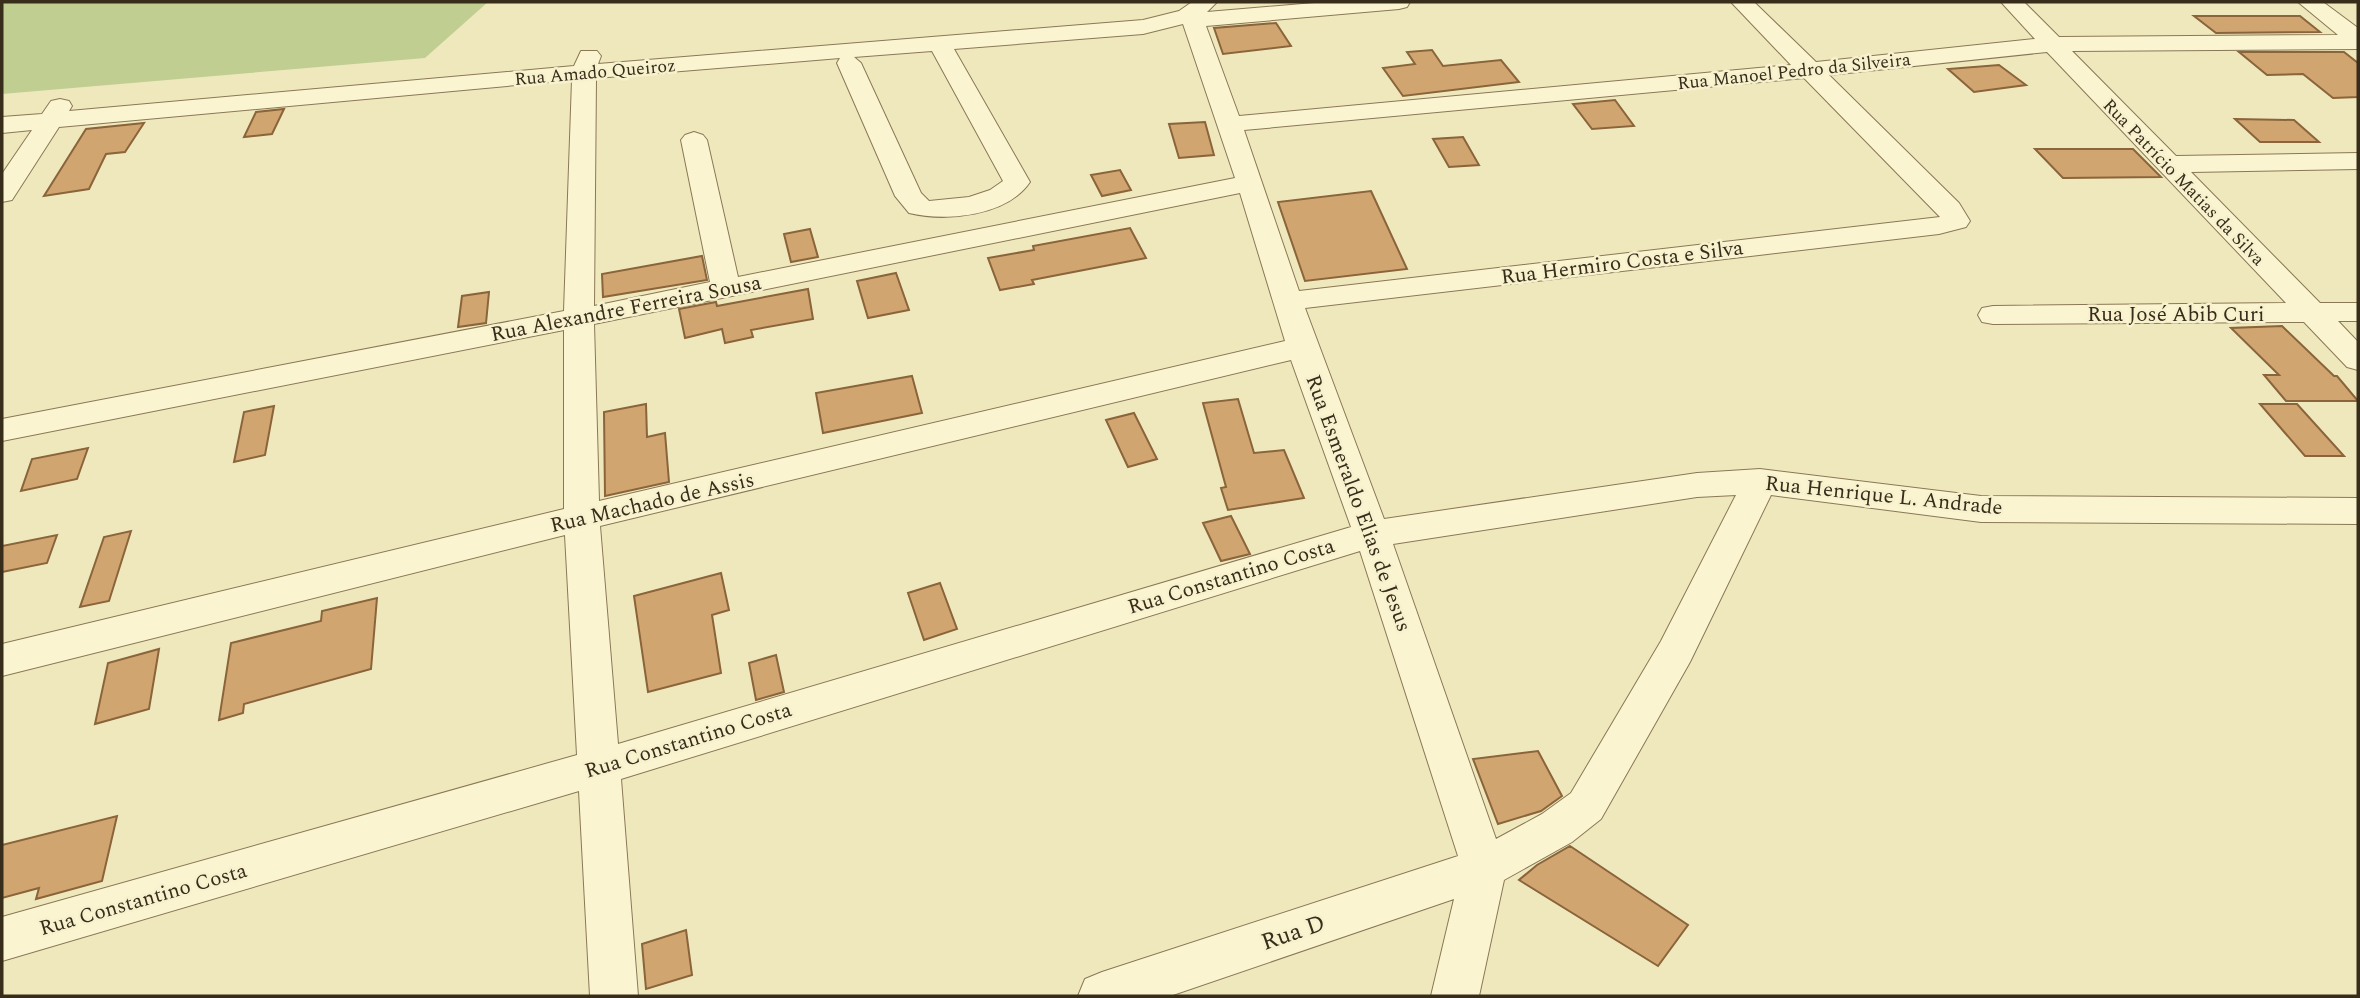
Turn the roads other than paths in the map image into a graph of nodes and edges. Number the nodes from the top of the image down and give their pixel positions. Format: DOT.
graph roads {
  1 [pos="1399,2"];
  2 [pos="1742,2"];
  3 [pos="2012,2"];
  4 [pos="2309,2"];
  5 [pos="1184,10"];
  6 [pos="2358,41"];
  7 [pos="940,44"];
  8 [pos="2053,44"];
  9 [pos="849,63"];
  10 [pos="587,64"];
  11 [pos="1811,70"];
  12 [pos="2,104"];
  13 [pos="57,110"];
  14 [pos="1230,124"];
  15 [pos="2,125"];
  16 [pos="694,140"];
  17 [pos="2358,161"];
  18 [pos="2167,163"];
  19 [pos="1250,183"];
  20 [pos="2,194"];
  21 [pos="726,288"];
  22 [pos="1288,301"];
  23 [pos="2358,312"];
  24 [pos="2311,313"];
  25 [pos="1993,315"];
  26 [pos="579,318"];
  27 [pos="1302,347"];
  28 [pos="2358,360"];
  29 [pos="2,430"];
  30 [pos="1760,481"];
  31 [pos="2358,511"];
  32 [pos="582,518"];
  33 [pos="1372,534"];
  34 [pos="2,660"];
  35 [pos="600,767"];
  36 [pos="1484,867"];
  37 [pos="2,939"];
  38 [pos="614,996"];
  39 [pos="1102,996"];
  40 [pos="1455,996"];
  1 -- 5 [label="street"];
  2 -- 11 [label="street"];
  3 -- 8 [label="street, Rua Patrício Matias da Silva"];
  4 -- 6 [label="street"];
  5 -- 7 [label="street, Rua Amado Queiroz"];
  5 -- 10 [label="street, Rua Amado Queiroz"];
  5 -- 14 [label="street, Rua Esmeraldo Elias de Jesus"];
  6 -- 8 [label="street, Rua Manoel Pedro da Silveira"];
  7 -- 9 [label="street"];
  7 -- 10 [label="street, Rua Amado Queiroz"];
  8 -- 11 [label="street, Rua Manoel Pedro da Silveira"];
  8 -- 18 [label="street, Rua Patrício Matias da Silva"];
  10 -- 13 [label="street, Rua Amado Queiroz"];
  10 -- 26 [label="street"];
  11 -- 14 [label="street, Rua Manoel Pedro da Silveira"];
  11 -- 22 [label="street, Rua Hermiro Costa e Silva"];
  12 -- 13 [label="street, Rua Amado Queiroz"];
  13 -- 15 [label="street, Rua Amado Queiroz"];
  13 -- 20 [label="street"];
  14 -- 19 [label="street, Rua Esmeraldo Elias de Jesus"];
  16 -- 21 [label="street"];
  17 -- 18 [label="street"];
  18 -- 24 [label="street, Rua Patrício Matias da Silva"];
  19 -- 21 [label="street, Rua Alexandre Ferreira Sousa"];
  19 -- 22 [label="street, Rua Esmeraldo Elias de Jesus"];
  21 -- 26 [label="street, Rua Alexandre Ferreira Sousa"];
  22 -- 27 [label="street, Rua Esmeraldo Elias de Jesus"];
  23 -- 24 [label="street, Rua José Abib Curi"];
  24 -- 25 [label="street, Rua José Abib Curi"];
  24 -- 28 [label="street, Rua Patrício Matias da Silva"];
  26 -- 29 [label="street, Rua Alexandre Ferreira Sousa"];
  26 -- 32 [label="street"];
  27 -- 32 [label="street, Rua Machado de Assis"];
  27 -- 33 [label="street, Rua Esmeraldo Elias de Jesus"];
  30 -- 31 [label="street, Rua Henrique L. Andrade"];
  30 -- 33 [label="street, Rua Henrique L. Andrade"];
  30 -- 36 [label="street, Rua D"];
  32 -- 34 [label="street, Rua Machado de Assis"];
  32 -- 35 [label="street"];
  33 -- 35 [label="street, Rua Constantino Costa"];
  33 -- 36 [label="street, Rua Esmeraldo Elias de Jesus"];
  35 -- 37 [label="street, Rua Constantino Costa"];
  35 -- 38 [label="street"];
  36 -- 39 [label="street, Rua D"];
  36 -- 40 [label="street"];
}
